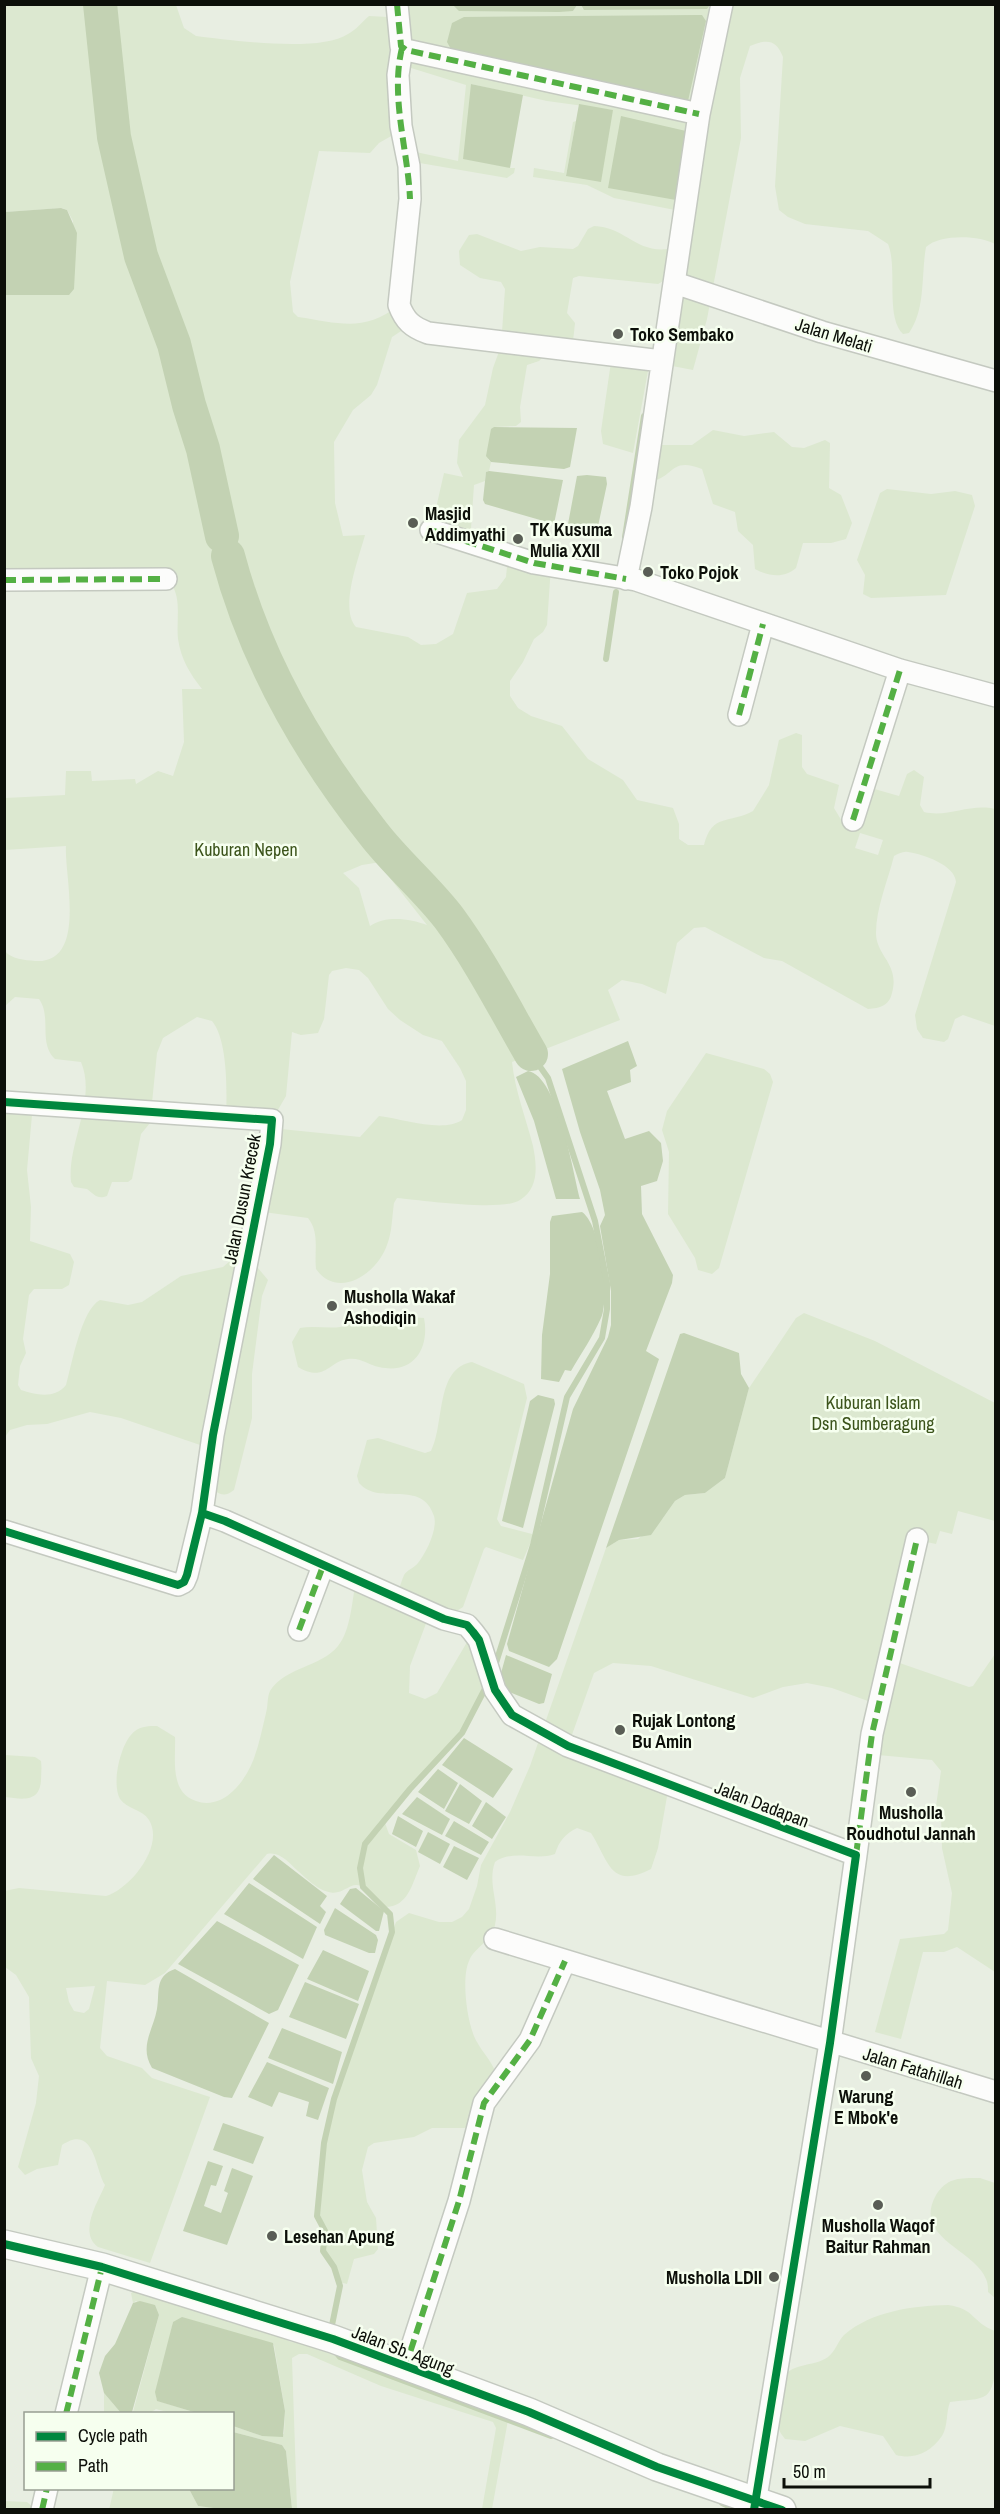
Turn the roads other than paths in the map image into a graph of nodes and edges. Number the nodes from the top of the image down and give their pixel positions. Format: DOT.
graph roads {
  1 [pos="397,4"];
  2 [pos="722,4"];
  3 [pos="402,48"];
  4 [pos="699,114"];
  5 [pos="675,283"];
  6 [pos="662,361"];
  7 [pos="996,381"];
  8 [pos="431,530"];
  9 [pos="166,579"];
  10 [pos="626,579"];
  11 [pos="4,580"];
  12 [pos="763,624"];
  13 [pos="900,670"];
  14 [pos="996,696"];
  15 [pos="739,715"];
  16 [pos="853,820"];
  17 [pos="4,1102"];
  18 [pos="202,1513"];
  19 [pos="4,1531"];
  20 [pos="917,1539"];
  21 [pos="323,1566"];
  22 [pos="299,1630"];
  23 [pos="856,1855"];
  24 [pos="495,1939"];
  25 [pos="566,1961"];
  26 [pos="830,2043"];
  27 [pos="996,2092"];
  28 [pos="4,2244"];
  29 [pos="102,2267"];
  30 [pos="405,2368"];
  31 [pos="66,2412"];
  32 [pos="47,2490"];
  33 [pos="755,2505"];
  34 [pos="42,2510"];
  35 [pos="782,2510"];
  1 -- 3 [label="street"];
  2 -- 4 [label="street"];
  3 -- 4 [label="street"];
  3 -- 6 [label="street"];
  4 -- 5 [label="street"];
  5 -- 6 [label="street"];
  5 -- 7 [label="street, Jalan Melati"];
  6 -- 10 [label="street"];
  8 -- 10 [label="street"];
  9 -- 11 [label="street"];
  10 -- 12 [label="street"];
  12 -- 13 [label="street"];
  12 -- 15 [label="street"];
  13 -- 14 [label="street"];
  13 -- 16 [label="street"];
  17 -- 18 [label="street, Jalan Dusun Krecek"];
  18 -- 19 [label="street"];
  18 -- 21 [label="street, Jalan Dadapan"];
  20 -- 23 [label="street"];
  21 -- 22 [label="street"];
  21 -- 23 [label="street, Jalan Dadapan"];
  23 -- 26 [label="street"];
  24 -- 25 [label="street, Jalan Fatahillah"];
  25 -- 26 [label="street, Jalan Fatahillah"];
  25 -- 30 [label="street"];
  26 -- 27 [label="street, Jalan Fatahillah"];
  26 -- 33 [label="street"];
  28 -- 29 [label="street, Jalan Sb. Agung"];
  29 -- 30 [label="street, Jalan Sb. Agung"];
  29 -- 31 [label="street"];
  30 -- 33 [label="street, Jalan Sb. Agung"];
  32 -- 34 [label="street"];
  33 -- 35 [label="street, Jalan Sb. Agung"];
}
